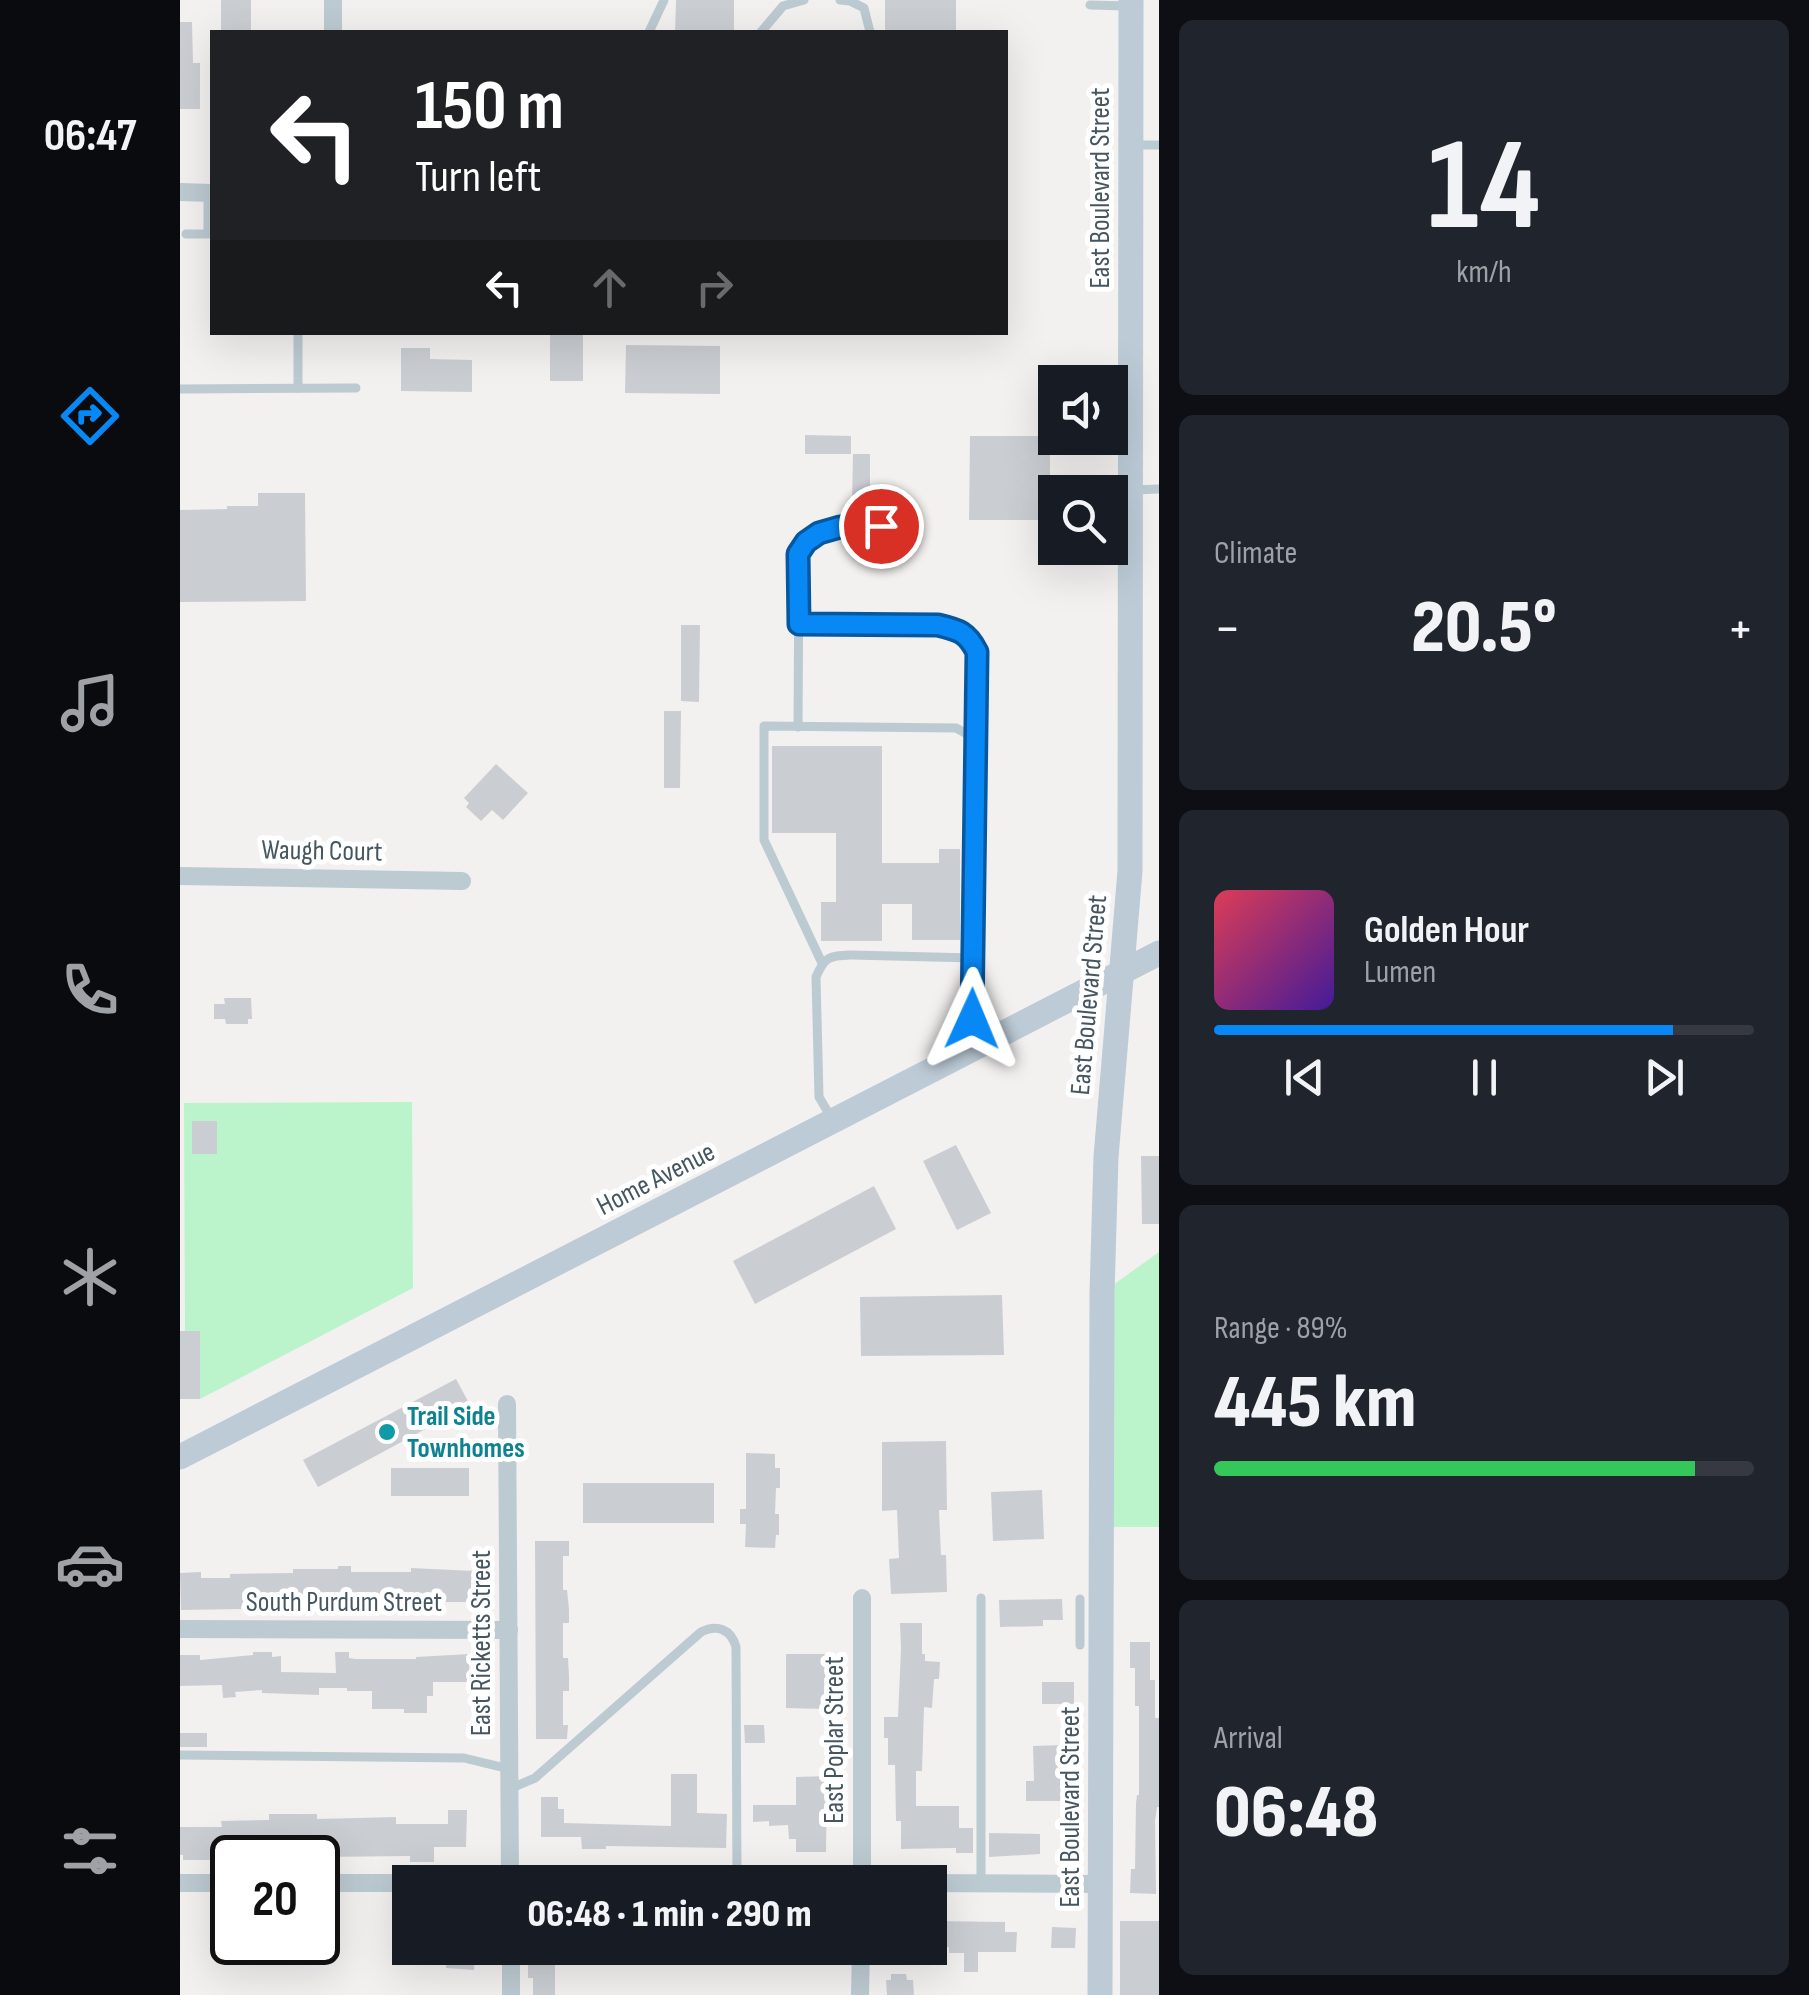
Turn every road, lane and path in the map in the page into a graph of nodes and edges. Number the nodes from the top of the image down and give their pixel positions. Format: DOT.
graph roads {
  1 [pos="333,0"];
  2 [pos="664,0"];
  3 [pos="804,0"];
  4 [pos="840,0"];
  5 [pos="1131,3"];
  6 [pos="1090,5"];
  7 [pos="333,30"];
  8 [pos="650,30"];
  9 [pos="763,30"];
  10 [pos="870,30"];
  11 [pos="1130,145"];
  12 [pos="1159,145"];
  13 [pos="180,192"];
  14 [pos="210,193"];
  15 [pos="186,234"];
  16 [pos="298,335"];
  17 [pos="298,388"];
  18 [pos="356,388"];
  19 [pos="180,389"];
  20 [pos="1130,490"];
  21 [pos="1159,490"];
  22 [pos="1128,500"];
  23 [pos="881,526"];
  24 [pos="1120,565"];
  25 [pos="799,624"];
  26 [pos="798,727"];
  27 [pos="976,748"];
  28 [pos="180,876"];
  29 [pos="462,881"];
  30 [pos="1159,953"];
  31 [pos="973,958"];
  32 [pos="822,963"];
  33 [pos="1121,973"];
  34 [pos="972,1050"];
  35 [pos="834,1121"];
  36 [pos="507,1404"];
  37 [pos="180,1458"];
  38 [pos="862,1598"];
  39 [pos="981,1598"];
  40 [pos="1080,1599"];
  41 [pos="180,1630"];
  42 [pos="508,1630"];
  43 [pos="1080,1645"];
  44 [pos="180,1755"];
  45 [pos="509,1769"];
  46 [pos="509,1789"];
  47 [pos="510,1865"];
  48 [pos="738,1865"];
  49 [pos="862,1865"];
  50 [pos="340,1882"];
  51 [pos="392,1882"];
  52 [pos="180,1883"];
  53 [pos="210,1883"];
  54 [pos="947,1883"];
  55 [pos="981,1883"];
  56 [pos="1100,1884"];
  57 [pos="511,1965"];
  58 [pos="860,1965"];
  59 [pos="511,1995"];
  60 [pos="860,1995"];
  61 [pos="1100,1995"];
  1 -- 7 [label="street"];
  2 -- 8 [label="lane"];
  3 -- 9 [label="lane"];
  4 -- 10 [label="lane"];
  5 -- 6 [label="lane"];
  5 -- 11 [label="main road, East Boulevard Street"];
  11 -- 12 [label="lane"];
  11 -- 20 [label="main road, East Boulevard Street"];
  13 -- 14 [label="street"];
  14 -- 15 [label="lane"];
  16 -- 17 [label="lane"];
  17 -- 18 [label="lane"];
  17 -- 19 [label="lane"];
  20 -- 21 [label="lane"];
  20 -- 22 [label="main road, East Boulevard Street"];
  23 -- 25 [label="lane"];
  24 -- 33 [label="main road, East Boulevard Street"];
  25 -- 26 [label="lane"];
  25 -- 27 [label="lane"];
  26 -- 27 [label="lane"];
  26 -- 32 [label="lane"];
  27 -- 31 [label="lane"];
  28 -- 29 [label="street, Waugh Court"];
  30 -- 33 [label="main road, Home Avenue"];
  31 -- 32 [label="lane"];
  31 -- 34 [label="lane"];
  32 -- 35 [label="lane"];
  33 -- 34 [label="main road, Home Avenue"];
  33 -- 56 [label="main road, East Boulevard Street"];
  34 -- 35 [label="main road, Home Avenue"];
  35 -- 37 [label="main road, Home Avenue"];
  36 -- 42 [label="street, East Ricketts Street"];
  38 -- 49 [label="street, East Poplar Street"];
  39 -- 55 [label="lane"];
  40 -- 43 [label="lane"];
  41 -- 42 [label="street, South Purdum Street"];
  42 -- 45 [label="street, East Ricketts Street"];
  44 -- 45 [label="lane"];
  45 -- 46 [label="street, East Ricketts Street"];
  46 -- 47 [label="street, East Ricketts Street"];
  46 -- 48 [label="lane"];
  50 -- 51 [label="street"];
  52 -- 53 [label="street"];
  54 -- 55 [label="street"];
  55 -- 56 [label="street"];
  56 -- 61 [label="main road, East Boulevard Street"];
  57 -- 59 [label="street"];
  58 -- 60 [label="street"];
}
